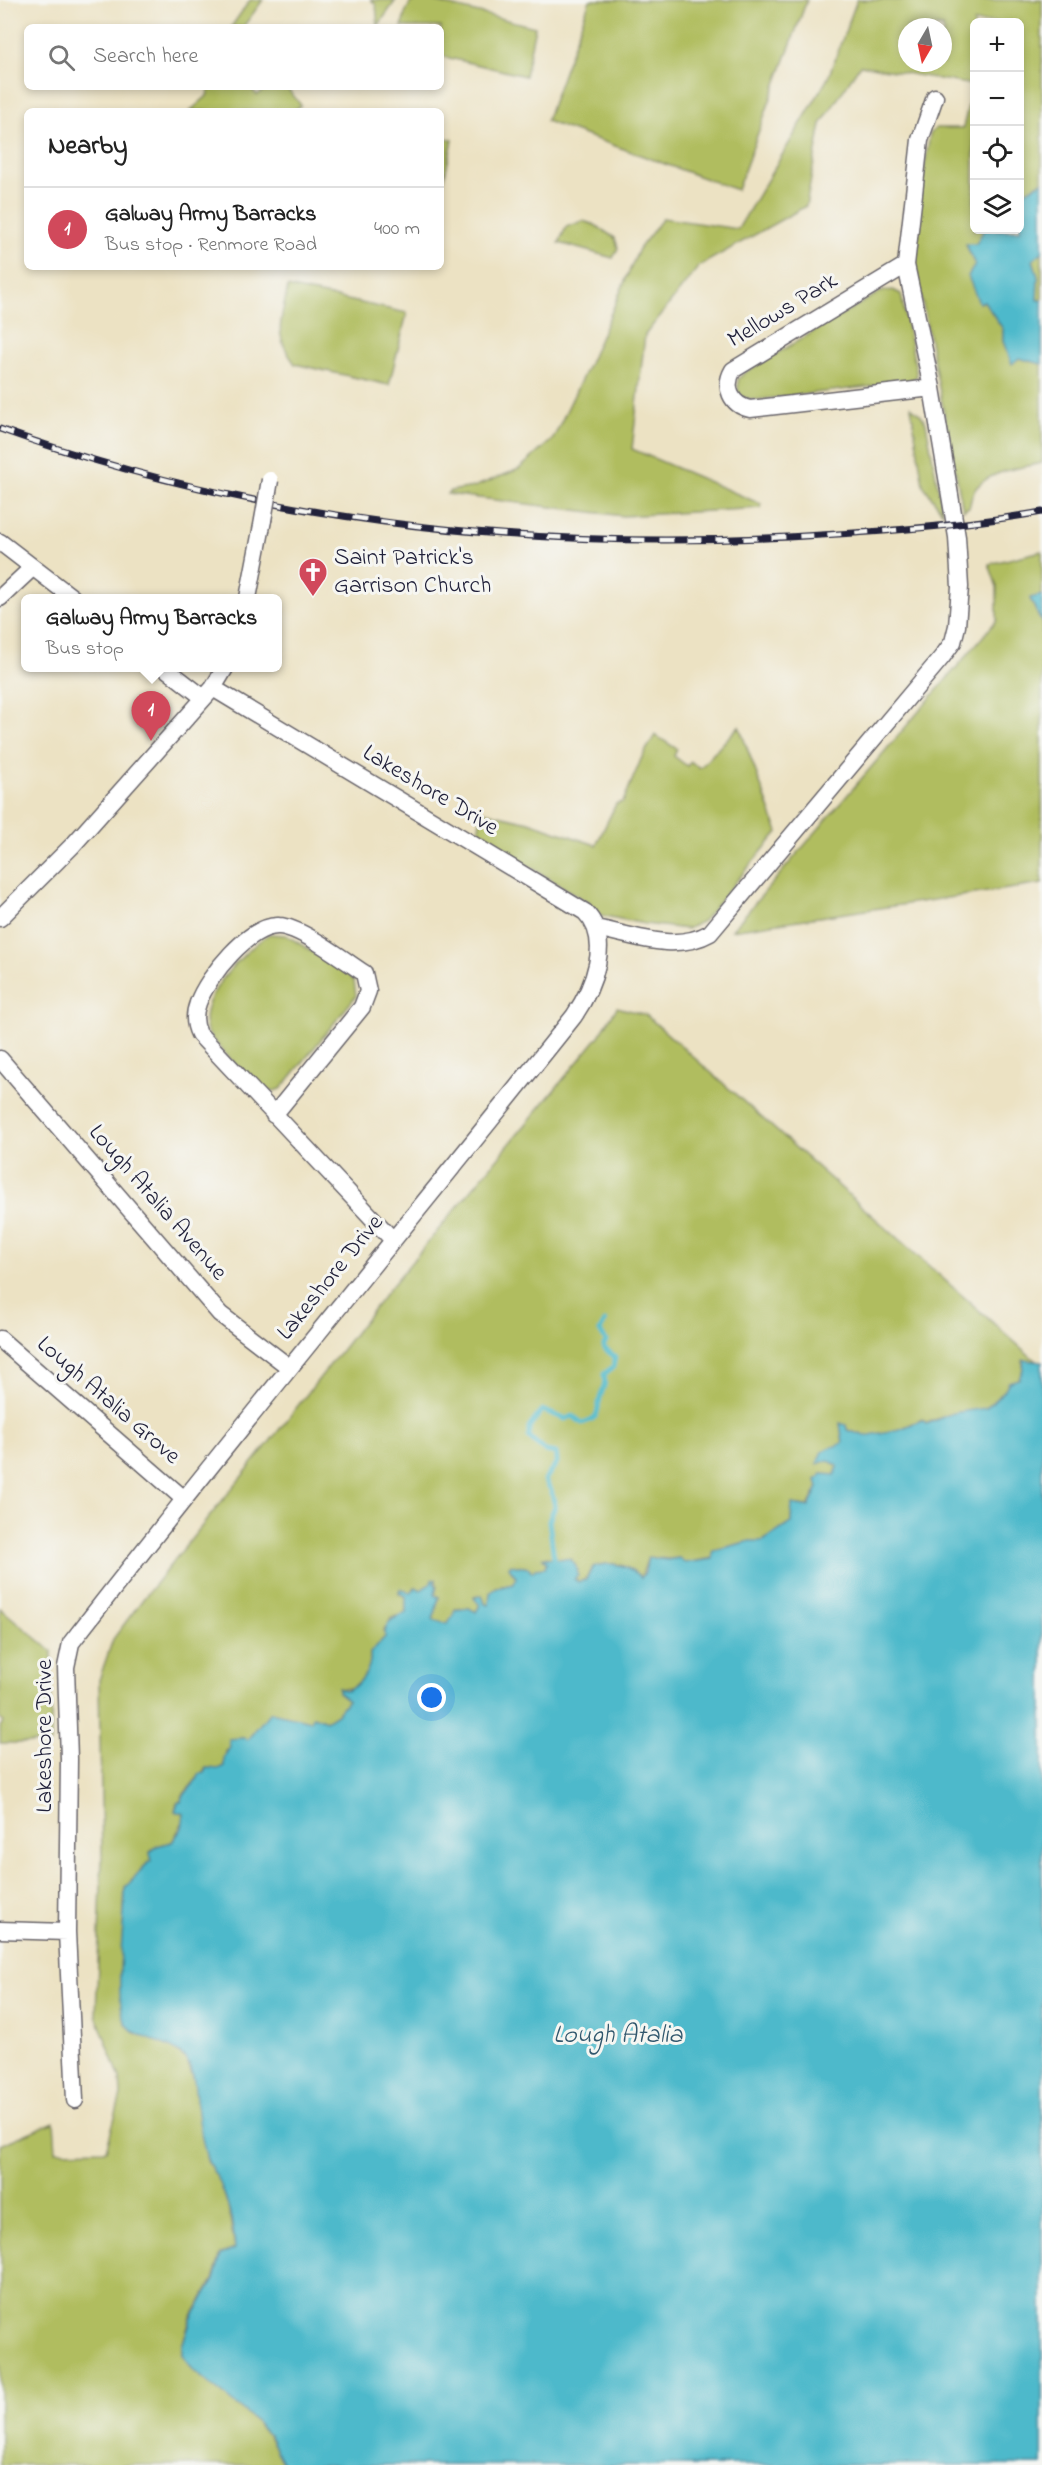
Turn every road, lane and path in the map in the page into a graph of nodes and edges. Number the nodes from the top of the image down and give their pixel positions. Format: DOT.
graph roads {
  1 [pos="935,97"];
  2 [pos="906,265"];
  3 [pos="932,388"];
  4 [pos="270,480"];
  5 [pos="0,542"];
  6 [pos="32,568"];
  7 [pos="68,594"];
  8 [pos="249,594"];
  9 [pos="0,598"];
  10 [pos="172,672"];
  11 [pos="222,672"];
  12 [pos="209,693"];
  13 [pos="0,918"];
  14 [pos="596,928"];
  15 [pos="0,1059"];
  16 [pos="274,1115"];
  17 [pos="392,1239"];
  18 [pos="0,1339"];
  19 [pos="289,1367"];
  20 [pos="184,1499"];
  21 [pos="0,1930"];
  22 [pos="67,1932"];
  23 [pos="75,2100"];
  1 -- 2 [label="street"];
  2 -- 3 [label="street"];
  2 -- 3 [label="street, Mellows Park"];
  3 -- 14 [label="street"];
  4 -- 8 [label="street, bridge"];
  5 -- 6 [label="street"];
  6 -- 7 [label="street"];
  6 -- 9 [label="street"];
  10 -- 12 [label="street, Lakeshore Drive"];
  11 -- 12 [label="street"];
  12 -- 13 [label="street"];
  12 -- 14 [label="street, Lakeshore Drive"];
  14 -- 17 [label="street, Lakeshore Drive"];
  15 -- 19 [label="street, Lough Atalia Avenue"];
  16 -- 16 [label="street"];
  16 -- 17 [label="street"];
  17 -- 19 [label="street, Lakeshore Drive"];
  18 -- 20 [label="street, Lough Atalia Grove"];
  19 -- 20 [label="street, Lakeshore Drive"];
  20 -- 22 [label="street, Lakeshore Drive"];
  21 -- 22 [label="street"];
  22 -- 23 [label="street, Lakeshore Drive"];
}
